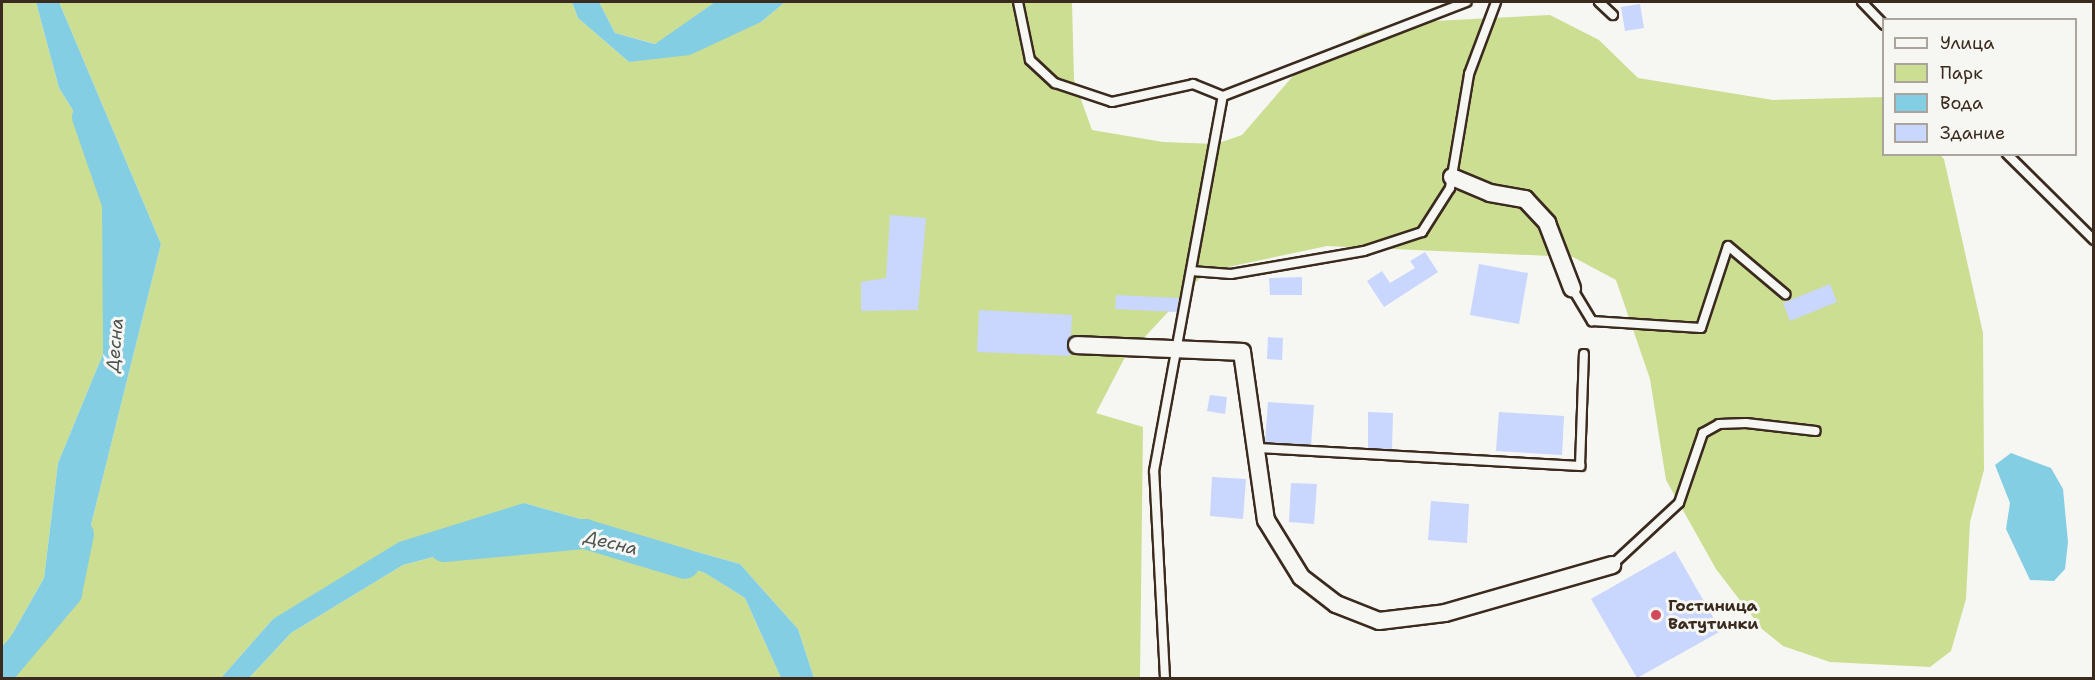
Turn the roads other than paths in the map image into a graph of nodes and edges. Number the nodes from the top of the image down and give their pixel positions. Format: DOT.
graph roads {
  1 [pos="1018,2"];
  2 [pos="1467,2"];
  3 [pos="1496,2"];
  4 [pos="1599,2"];
  5 [pos="1862,2"];
  6 [pos="1613,15"];
  7 [pos="1882,23"];
  8 [pos="1223,96"];
  9 [pos="2009,156"];
  10 [pos="1452,177"];
  11 [pos="2094,240"];
  12 [pos="1191,272"];
  13 [pos="1572,288"];
  14 [pos="1785,294"];
  15 [pos="1077,345"];
  16 [pos="1177,347"];
  17 [pos="1584,354"];
  18 [pos="1816,431"];
  19 [pos="1258,448"];
  20 [pos="1612,565"];
  21 [pos="1164,678"];
  1 -- 8 [label="lane"];
  2 -- 8 [label="lane"];
  3 -- 10 [label="lane"];
  4 -- 6 [label="lane"];
  5 -- 7 [label="lane"];
  8 -- 12 [label="lane"];
  9 -- 11 [label="lane"];
  10 -- 12 [label="lane"];
  10 -- 13 [label="street"];
  12 -- 16 [label="lane"];
  13 -- 14 [label="lane"];
  15 -- 16 [label="street"];
  16 -- 19 [label="street"];
  16 -- 21 [label="lane"];
  17 -- 19 [label="lane"];
  18 -- 20 [label="lane"];
  19 -- 20 [label="street"];
}
